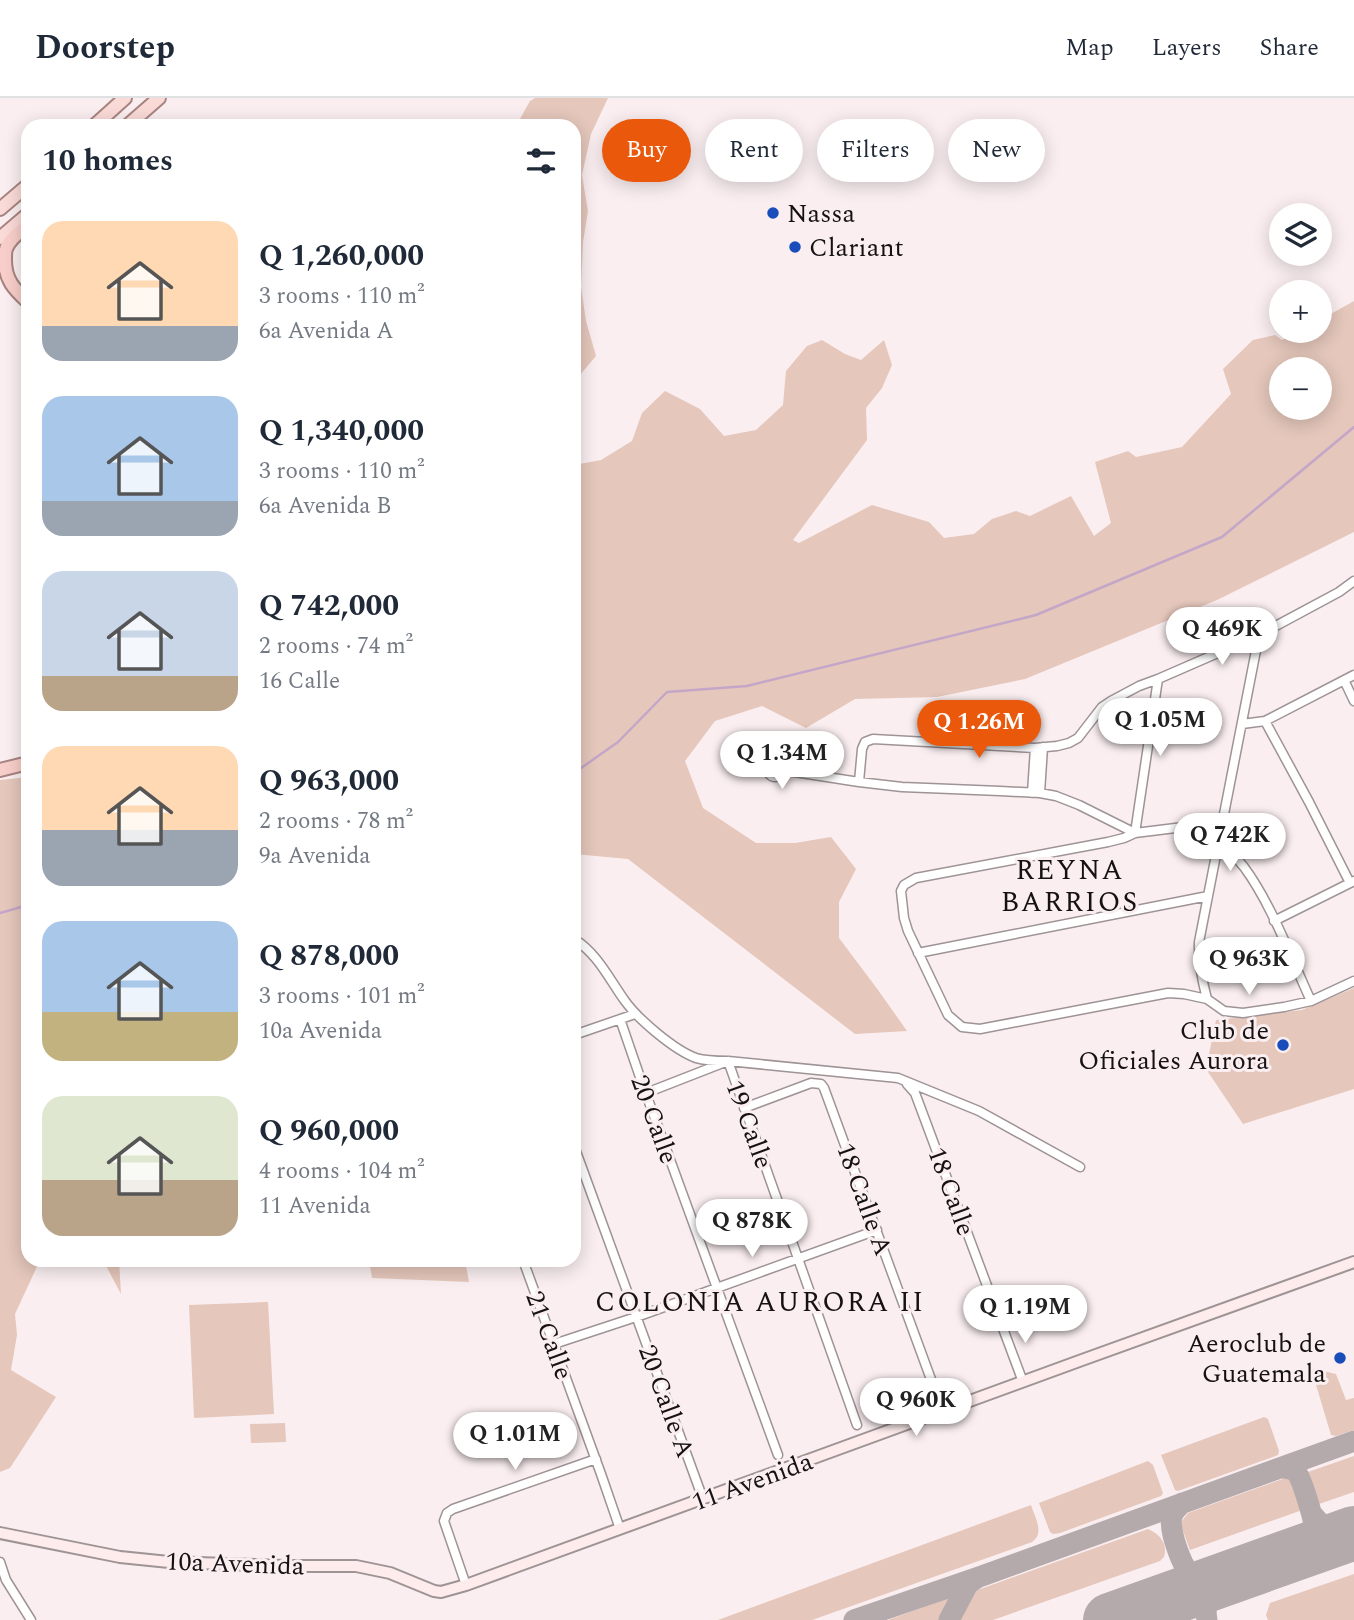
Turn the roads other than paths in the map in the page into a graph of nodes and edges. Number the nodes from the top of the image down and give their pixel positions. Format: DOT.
graph roads {
  1 [pos="125,98"];
  2 [pos="159,98"];
  3 [pos="102,119"];
  4 [pos="135,119"];
  5 [pos="21,190"];
  6 [pos="0,209"];
  7 [pos="21,220"];
  8 [pos="21,232"];
  9 [pos="0,238"];
  10 [pos="21,295"];
  11 [pos="1354,581"];
  12 [pos="1259,635"];
  13 [pos="1354,675"];
  14 [pos="1158,679"];
  15 [pos="1344,680"];
  16 [pos="1354,701"];
  17 [pos="1265,720"];
  18 [pos="1242,724"];
  19 [pos="1039,748"];
  20 [pos="21,765"];
  21 [pos="782,770"];
  22 [pos="0,771"];
  23 [pos="859,782"];
  24 [pos="1036,793"];
  25 [pos="1224,822"];
  26 [pos="1135,833"];
  27 [pos="1219,845"];
  28 [pos="1352,882"];
  29 [pos="1208,896"];
  30 [pos="1274,921"];
  31 [pos="581,947"];
  32 [pos="918,953"];
  33 [pos="1354,981"];
  34 [pos="1203,998"];
  35 [pos="1311,1001"];
  36 [pos="635,1014"];
  37 [pos="620,1019"];
  38 [pos="581,1033"];
  39 [pos="728,1061"];
  40 [pos="906,1082"];
  41 [pos="646,1093"];
  42 [pos="744,1108"];
  43 [pos="581,1165"];
  44 [pos="1080,1167"];
  45 [pos="877,1230"];
  46 [pos="798,1258"];
  47 [pos="1354,1262"];
  48 [pos="526,1267"];
  49 [pos="717,1288"];
  50 [pos="637,1317"];
  51 [pos="554,1344"];
  52 [pos="1023,1382"];
  53 [pos="936,1393"];
  54 [pos="857,1425"];
  55 [pos="778,1455"];
  56 [pos="596,1459"];
  57 [pos="703,1499"];
  58 [pos="620,1529"];
  59 [pos="0,1533"];
  60 [pos="0,1562"];
  61 [pos="466,1585"];
  62 [pos="31,1620"];
  1 -- 3 [label="main road"];
  2 -- 4 [label="main road"];
  5 -- 6 [label="main road"];
  7 -- 9 [label="main road"];
  8 -- 10 [label="highway"];
  11 -- 12 [label="street"];
  12 -- 14 [label="street"];
  12 -- 18 [label="street"];
  13 -- 15 [label="street"];
  14 -- 19 [label="street"];
  14 -- 26 [label="street"];
  15 -- 16 [label="street"];
  15 -- 17 [label="street"];
  17 -- 18 [label="street"];
  17 -- 28 [label="street"];
  18 -- 25 [label="street"];
  19 -- 23 [label="street"];
  19 -- 24 [label="street"];
  20 -- 22 [label="highway"];
  21 -- 23 [label="street"];
  23 -- 24 [label="street"];
  24 -- 26 [label="street"];
  25 -- 26 [label="street"];
  25 -- 27 [label="street"];
  26 -- 32 [label="street"];
  27 -- 29 [label="street"];
  27 -- 30 [label="street"];
  28 -- 30 [label="street"];
  29 -- 32 [label="street"];
  29 -- 34 [label="street"];
  30 -- 35 [label="street"];
  31 -- 36 [label="street"];
  32 -- 34 [label="street"];
  33 -- 35 [label="street"];
  34 -- 35 [label="street"];
  36 -- 37 [label="street"];
  36 -- 39 [label="street"];
  37 -- 38 [label="street"];
  37 -- 41 [label="street, 20 Calle"];
  39 -- 40 [label="street"];
  39 -- 41 [label="street"];
  39 -- 42 [label="street, 19 Calle"];
  40 -- 44 [label="street"];
  40 -- 52 [label="street, 18 Calle"];
  41 -- 49 [label="street, 20 Calle"];
  42 -- 45 [label="street, 18 Calle A"];
  42 -- 46 [label="street, 19 Calle"];
  43 -- 50 [label="street, 20 Calle A"];
  45 -- 46 [label="street"];
  45 -- 53 [label="street, 18 Calle A"];
  46 -- 49 [label="street"];
  46 -- 54 [label="street, 19 Calle"];
  47 -- 52 [label="main road, 11 Avenida"];
  48 -- 51 [label="street, 21 Calle"];
  49 -- 50 [label="street"];
  49 -- 55 [label="street, 20 Calle"];
  50 -- 51 [label="street"];
  50 -- 57 [label="street, 20 Calle A"];
  51 -- 56 [label="street, 21 Calle"];
  52 -- 57 [label="main road, 11 Avenida"];
  56 -- 58 [label="street, 21 Calle"];
  56 -- 61 [label="street"];
  57 -- 58 [label="main road, 11 Avenida"];
  58 -- 61 [label="main road, 11 Avenida"];
  59 -- 61 [label="main road, 10a Avenida"];
  60 -- 62 [label="street"];
}
